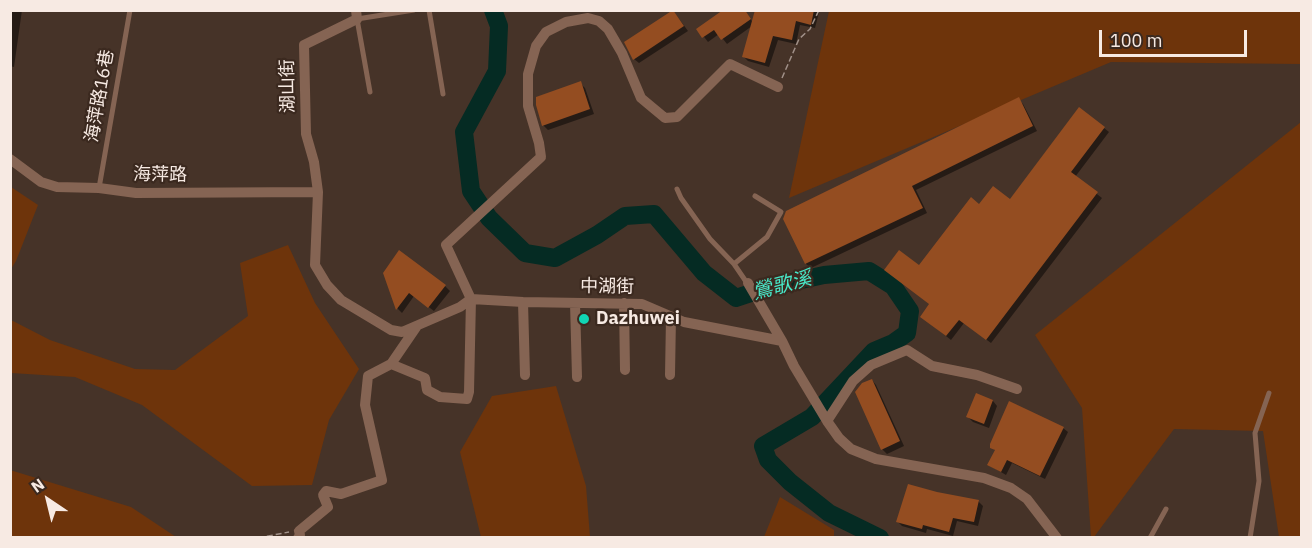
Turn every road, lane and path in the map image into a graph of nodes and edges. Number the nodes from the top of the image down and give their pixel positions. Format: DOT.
graph roads {
  1 [pos="130,10"];
  2 [pos="414,10"];
  3 [pos="429,10"];
  4 [pos="819,10"];
  5 [pos="356,14"];
  6 [pos="778,87"];
  7 [pos="370,92"];
  8 [pos="442,94"];
  9 [pos="10,159"];
  10 [pos="99,188"];
  11 [pos="676,189"];
  12 [pos="318,192"];
  13 [pos="755,196"];
  14 [pos="734,264"];
  15 [pos="748,283"];
  16 [pos="471,299"];
  17 [pos="523,302"];
  18 [pos="575,303"];
  19 [pos="624,303"];
  20 [pos="671,317"];
  21 [pos="418,326"];
  22 [pos="782,341"];
  23 [pos="391,364"];
  24 [pos="625,370"];
  25 [pos="525,375"];
  26 [pos="670,375"];
  27 [pos="577,377"];
  28 [pos="1017,389"];
  29 [pos="1269,393"];
  30 [pos="825,417"];
  31 [pos="1166,509"];
  32 [pos="298,534"];
  33 [pos="258,537"];
  34 [pos="1057,537"];
  35 [pos="1150,537"];
  36 [pos="1250,537"];
  1 -- 10 [label="lane, 海萍路16巷"];
  2 -- 5 [label="lane"];
  3 -- 8 [label="lane"];
  4 -- 6 [label="path"];
  5 -- 7 [label="lane"];
  5 -- 12 [label="street, 湖山街"];
  6 -- 16 [label="street"];
  9 -- 10 [label="street, 海萍路"];
  10 -- 12 [label="street, 海萍路"];
  11 -- 14 [label="lane"];
  12 -- 21 [label="street"];
  13 -- 14 [label="lane"];
  14 -- 15 [label="lane"];
  15 -- 22 [label="street"];
  16 -- 17 [label="street, 中湖街"];
  16 -- 21 [label="street"];
  16 -- 23 [label="street"];
  17 -- 18 [label="street, 中湖街"];
  17 -- 25 [label="street"];
  18 -- 19 [label="street, 中湖街"];
  18 -- 27 [label="street"];
  19 -- 20 [label="street, 中湖街"];
  19 -- 24 [label="street"];
  20 -- 22 [label="street, 中湖街"];
  20 -- 26 [label="street"];
  21 -- 23 [label="street"];
  22 -- 30 [label="street"];
  23 -- 32 [label="street"];
  28 -- 30 [label="street"];
  29 -- 36 [label="lane"];
  30 -- 34 [label="street"];
  31 -- 35 [label="lane"];
  32 -- 33 [label="path"];
}
